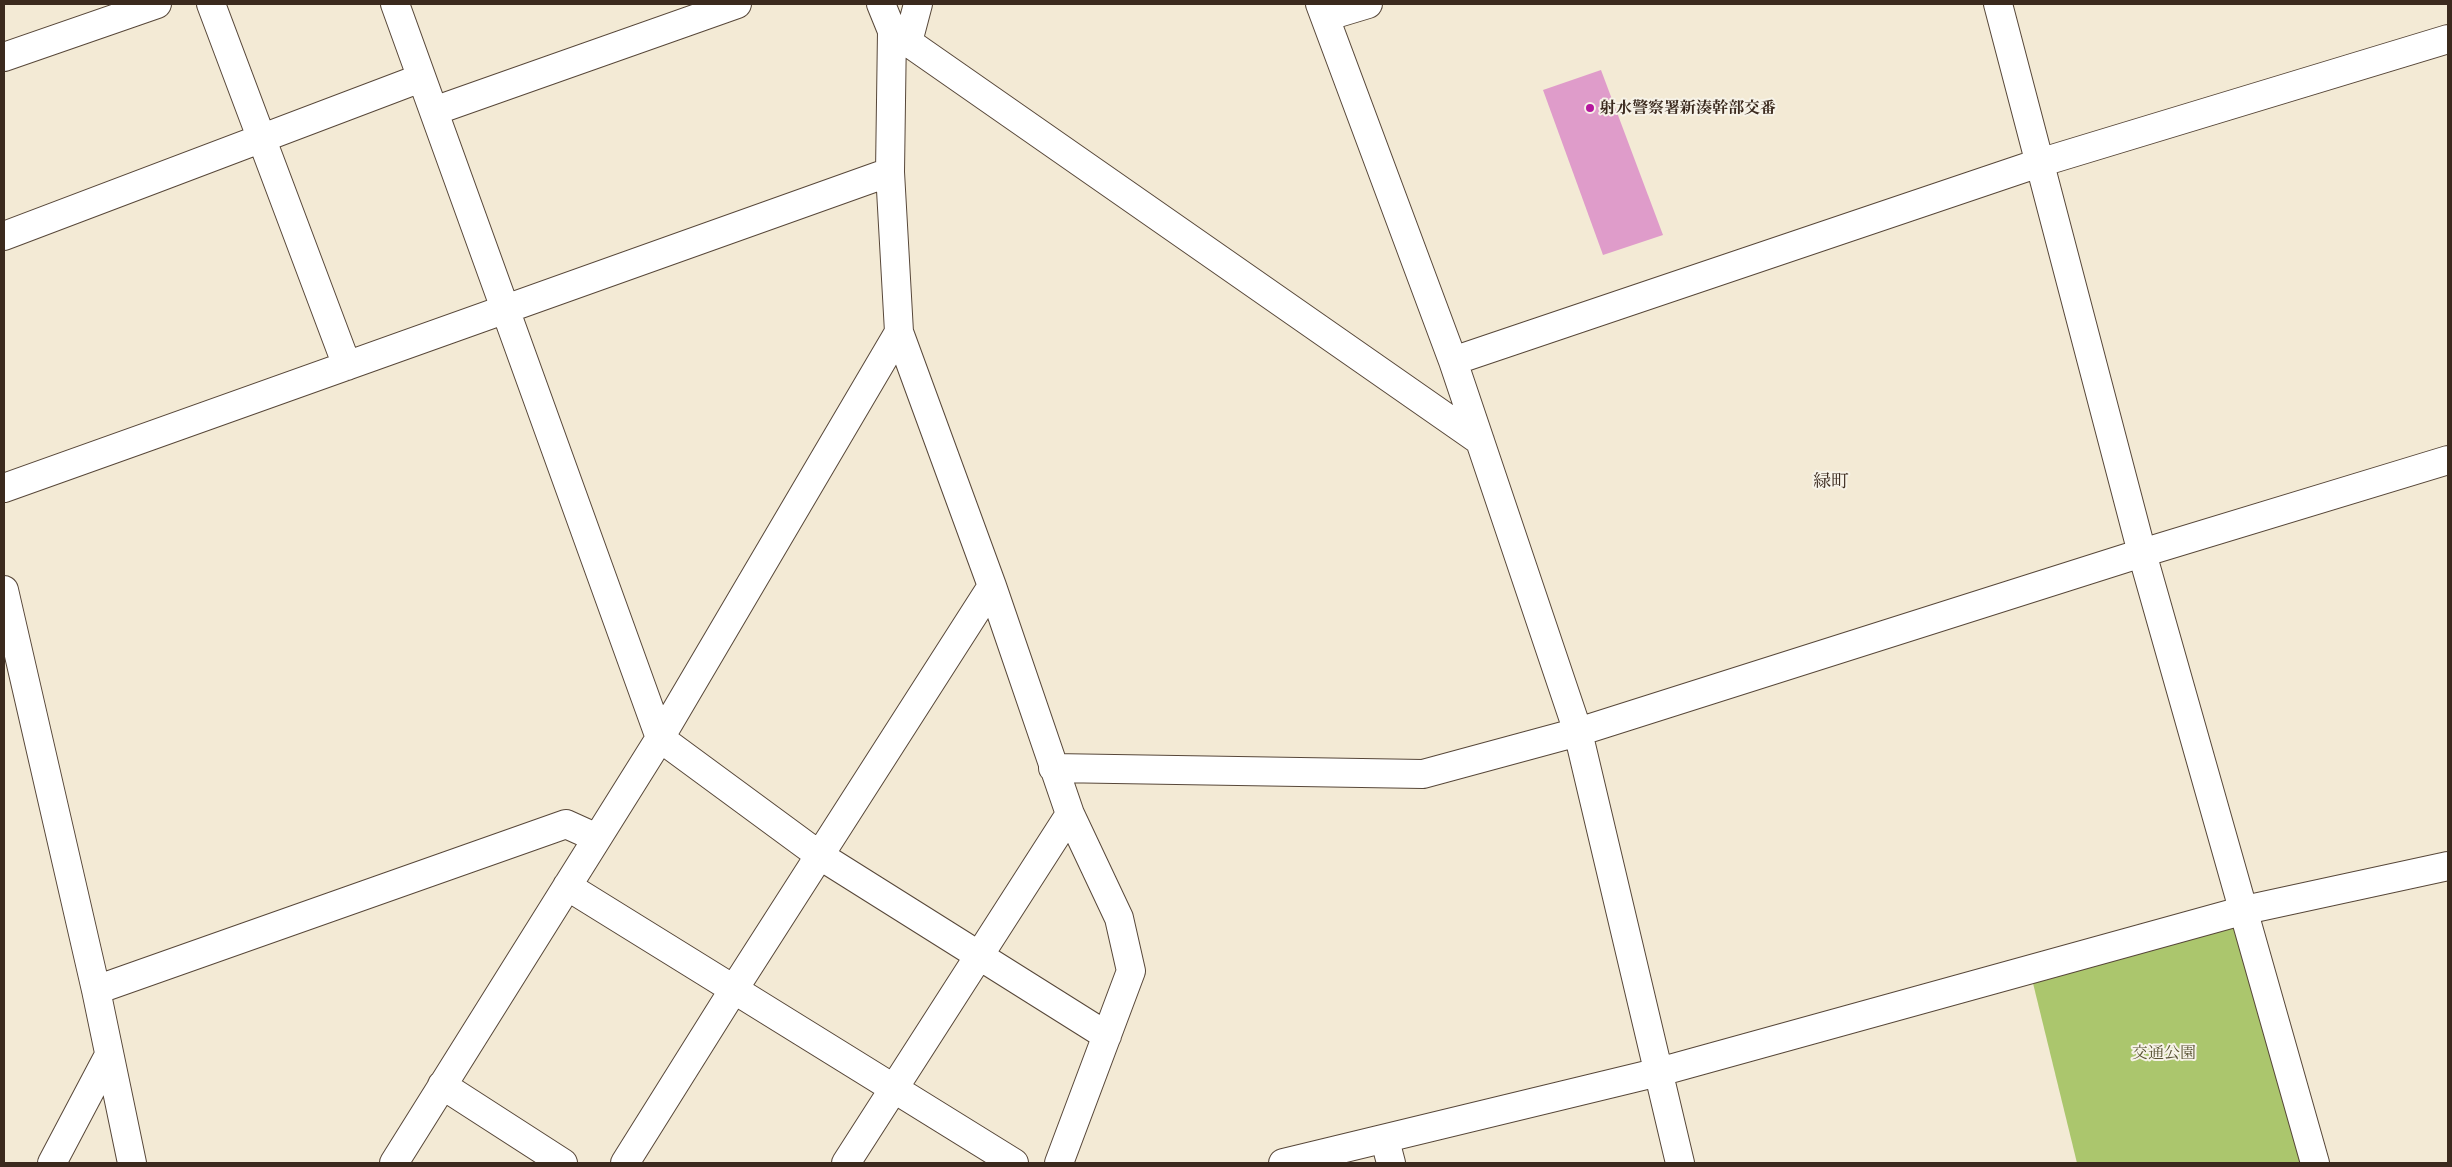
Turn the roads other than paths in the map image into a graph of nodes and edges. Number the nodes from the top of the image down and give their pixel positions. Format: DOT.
graph roads {
  1 [pos="157,4"];
  2 [pos="211,4"];
  3 [pos="394,4"];
  4 [pos="737,4"];
  5 [pos="881,4"];
  6 [pos="918,4"];
  7 [pos="1368,4"];
  8 [pos="1998,4"];
  9 [pos="1322,10"];
  10 [pos="900,36"];
  11 [pos="2448,39"];
  12 [pos="4,57"];
  13 [pos="421,78"];
  14 [pos="434,112"];
  15 [pos="261,138"];
  16 [pos="2038,163"];
  17 [pos="890,172"];
  18 [pos="4,236"];
  19 [pos="505,310"];
  20 [pos="899,332"];
  21 [pos="1453,361"];
  22 [pos="347,366"];
  23 [pos="1480,441"];
  24 [pos="2448,460"];
  25 [pos="4,488"];
  26 [pos="2142,553"];
  27 [pos="992,586"];
  28 [pos="4,590"];
  29 [pos="1578,732"];
  30 [pos="660,738"];
  31 [pos="1053,768"];
  32 [pos="1070,814"];
  33 [pos="597,838"];
  34 [pos="819,855"];
  35 [pos="2448,866"];
  36 [pos="567,886"];
  37 [pos="2245,910"];
  38 [pos="979,957"];
  39 [pos="734,989"];
  40 [pos="96,990"];
  41 [pos="1107,1036"];
  42 [pos="109,1055"];
  43 [pos="1659,1072"];
  44 [pos="442,1085"];
  45 [pos="895,1089"];
  46 [pos="1388,1151"];
  47 [pos="52,1163"];
  48 [pos="132,1163"];
  49 [pos="394,1163"];
  50 [pos="563,1163"];
  51 [pos="625,1163"];
  52 [pos="846,1163"];
  53 [pos="1014,1163"];
  54 [pos="1058,1163"];
  55 [pos="1283,1163"];
  56 [pos="1680,1163"];
  57 [pos="2316,1163"];
  1 -- 12 [label="street"];
  2 -- 15 [label="street"];
  3 -- 13 [label="street"];
  4 -- 14 [label="street"];
  5 -- 10 [label="street"];
  6 -- 10 [label="street"];
  7 -- 9 [label="street"];
  8 -- 16 [label="street"];
  9 -- 21 [label="street"];
  10 -- 17 [label="street"];
  10 -- 23 [label="street"];
  11 -- 16 [label="street"];
  13 -- 14 [label="street"];
  13 -- 15 [label="street"];
  14 -- 19 [label="street"];
  15 -- 18 [label="street"];
  15 -- 22 [label="street"];
  16 -- 21 [label="street"];
  16 -- 26 [label="street"];
  17 -- 19 [label="street"];
  17 -- 20 [label="street"];
  19 -- 22 [label="street"];
  19 -- 30 [label="street"];
  20 -- 27 [label="street"];
  20 -- 30 [label="street"];
  21 -- 23 [label="street"];
  22 -- 25 [label="street"];
  23 -- 29 [label="street"];
  24 -- 26 [label="street"];
  26 -- 29 [label="street"];
  26 -- 37 [label="street"];
  27 -- 31 [label="street"];
  27 -- 34 [label="street"];
  28 -- 40 [label="street"];
  29 -- 31 [label="street"];
  29 -- 43 [label="street"];
  30 -- 33 [label="street"];
  30 -- 34 [label="street"];
  31 -- 32 [label="street"];
  32 -- 38 [label="street"];
  32 -- 41 [label="street"];
  33 -- 36 [label="street"];
  33 -- 40 [label="street"];
  34 -- 38 [label="street"];
  34 -- 39 [label="street"];
  35 -- 37 [label="street"];
  36 -- 39 [label="street"];
  36 -- 44 [label="street"];
  37 -- 43 [label="street"];
  37 -- 57 [label="street"];
  38 -- 41 [label="street"];
  38 -- 45 [label="street"];
  39 -- 45 [label="street"];
  39 -- 51 [label="street"];
  40 -- 42 [label="street"];
  41 -- 54 [label="street"];
  42 -- 47 [label="street"];
  42 -- 48 [label="street"];
  43 -- 46 [label="street"];
  43 -- 56 [label="street"];
  44 -- 49 [label="street"];
  44 -- 50 [label="street"];
  45 -- 52 [label="street"];
  45 -- 53 [label="street"];
  46 -- 55 [label="street"];
}
